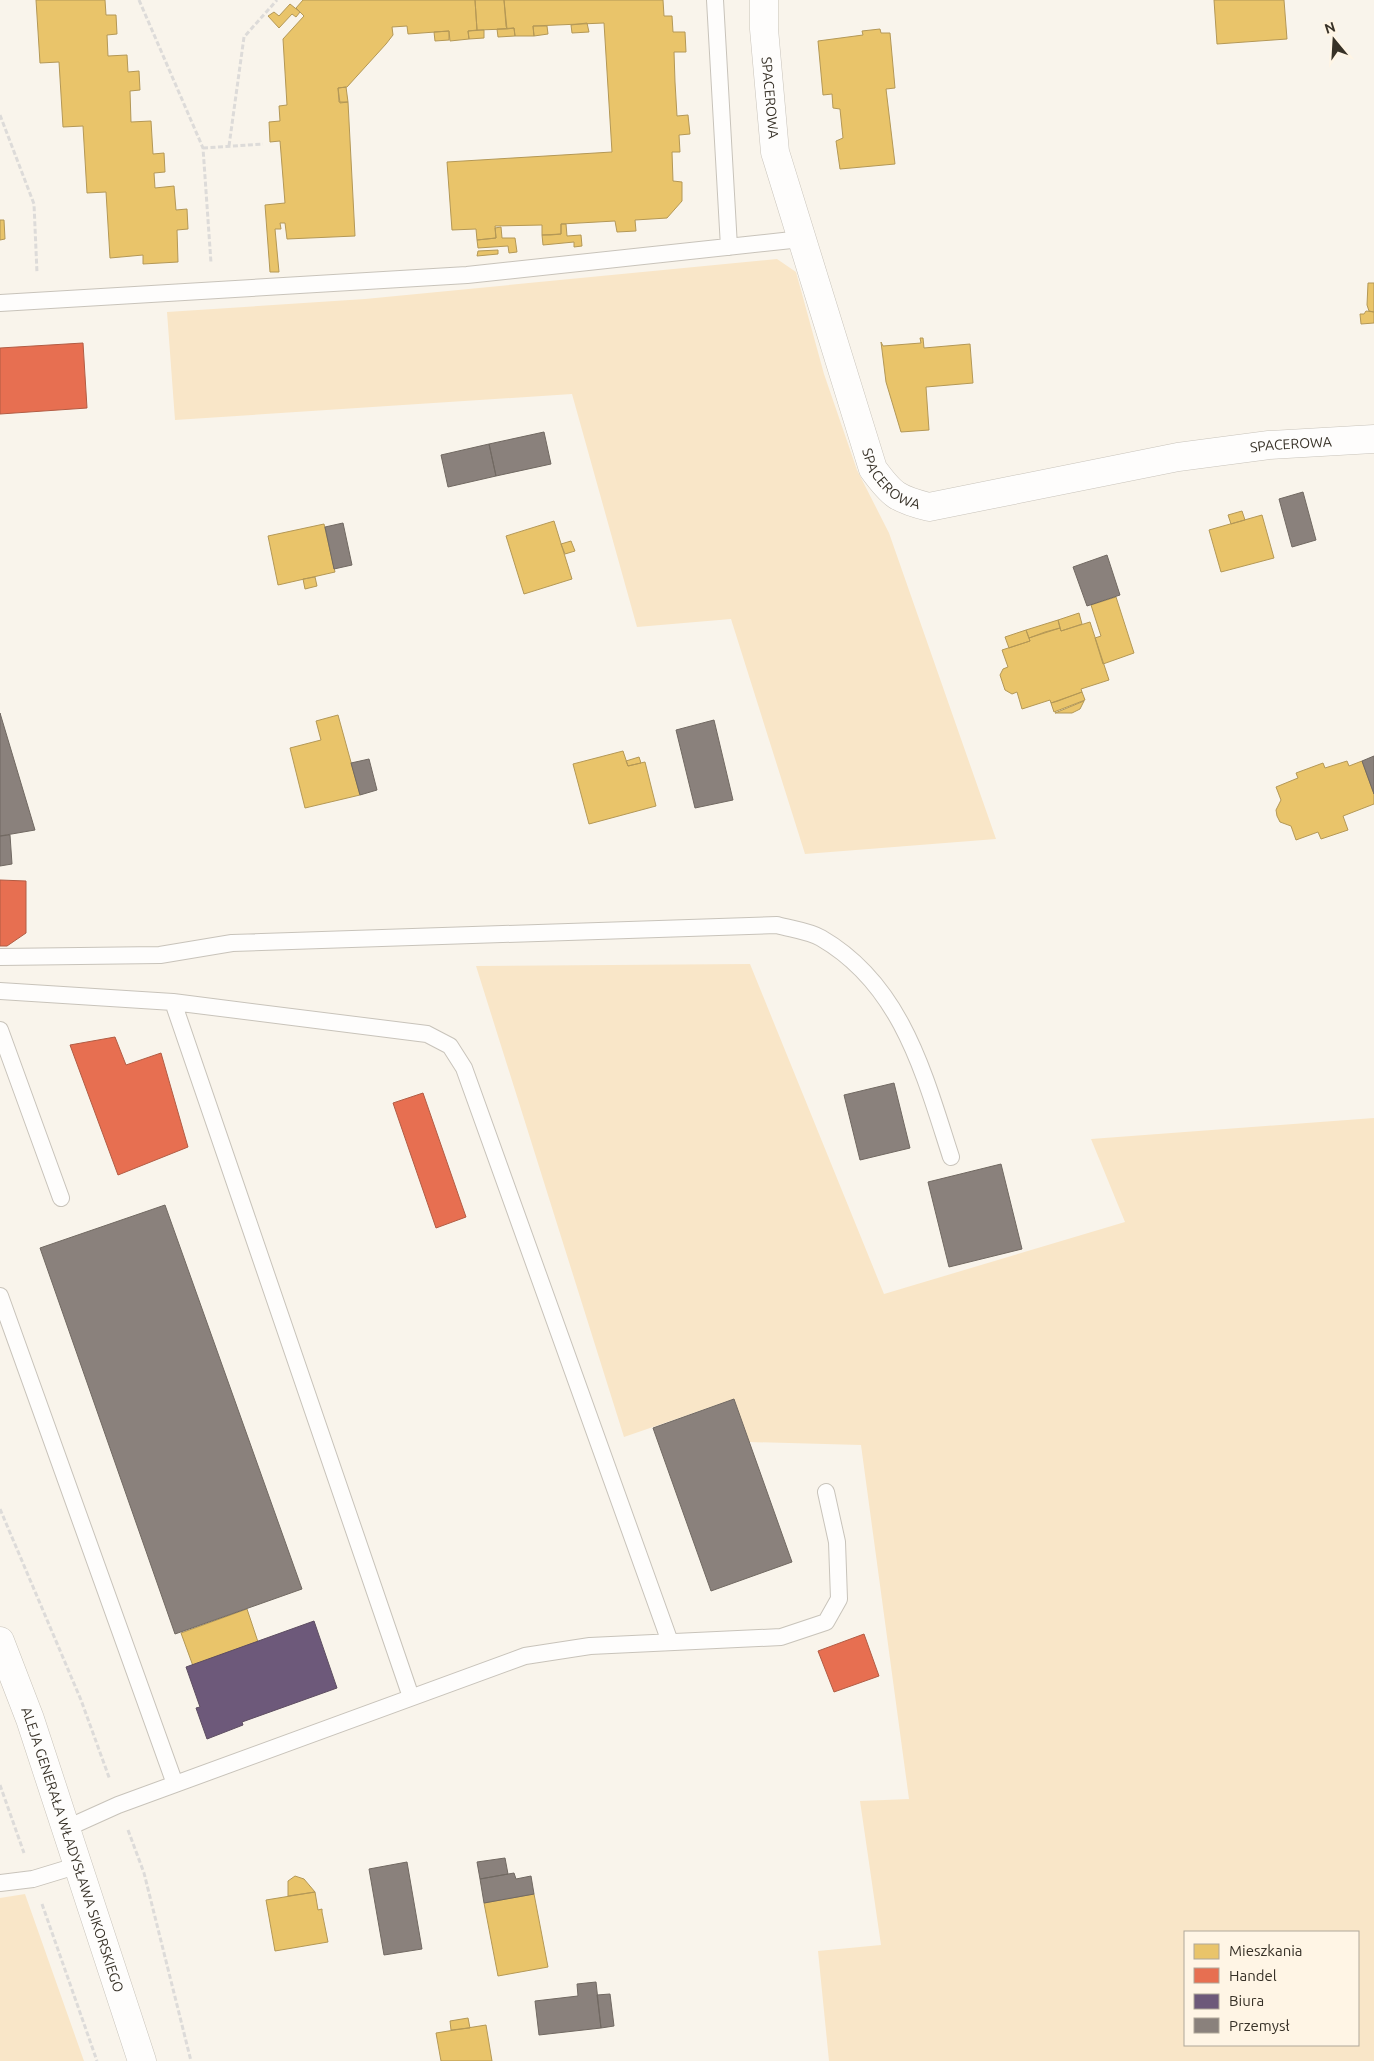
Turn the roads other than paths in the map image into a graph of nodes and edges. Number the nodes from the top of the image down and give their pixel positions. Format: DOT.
graph roads {
  1 [pos="715,0"];
  2 [pos="764,0"];
  3 [pos="801,239"];
  4 [pos="729,248"];
  5 [pos="0,303"];
  6 [pos="1374,439"];
  7 [pos="0,956"];
  8 [pos="0,991"];
  9 [pos="173,1002"];
  10 [pos="0,1030"];
  11 [pos="951,1157"];
  12 [pos="61,1198"];
  13 [pos="0,1296"];
  14 [pos="826,1492"];
  15 [pos="0,1641"];
  16 [pos="670,1642"];
  17 [pos="411,1697"];
  18 [pos="175,1784"];
  19 [pos="67,1828"];
  20 [pos="79,1865"];
  21 [pos="0,1883"];
  22 [pos="142,2061"];
  1 -- 4 [label="lane"];
  2 -- 3 [label="street, SPACEROWA"];
  3 -- 4 [label="lane"];
  3 -- 6 [label="street, SPACEROWA"];
  4 -- 5 [label="lane"];
  7 -- 11 [label="lane"];
  8 -- 9 [label="lane"];
  9 -- 16 [label="lane"];
  9 -- 17 [label="lane"];
  10 -- 12 [label="lane"];
  13 -- 18 [label="lane"];
  14 -- 16 [label="lane"];
  15 -- 19 [label="street, ALEJA GENERAŁA WŁADYSŁAWA SIKORSKIEGO"];
  16 -- 17 [label="lane"];
  17 -- 18 [label="lane"];
  18 -- 19 [label="lane"];
  19 -- 20 [label="street, ALEJA GENERAŁA WŁADYSŁAWA SIKORSKIEGO"];
  20 -- 21 [label="lane"];
  20 -- 22 [label="street, ALEJA GENERAŁA WŁADYSŁAWA SIKORSKIEGO"];
}
